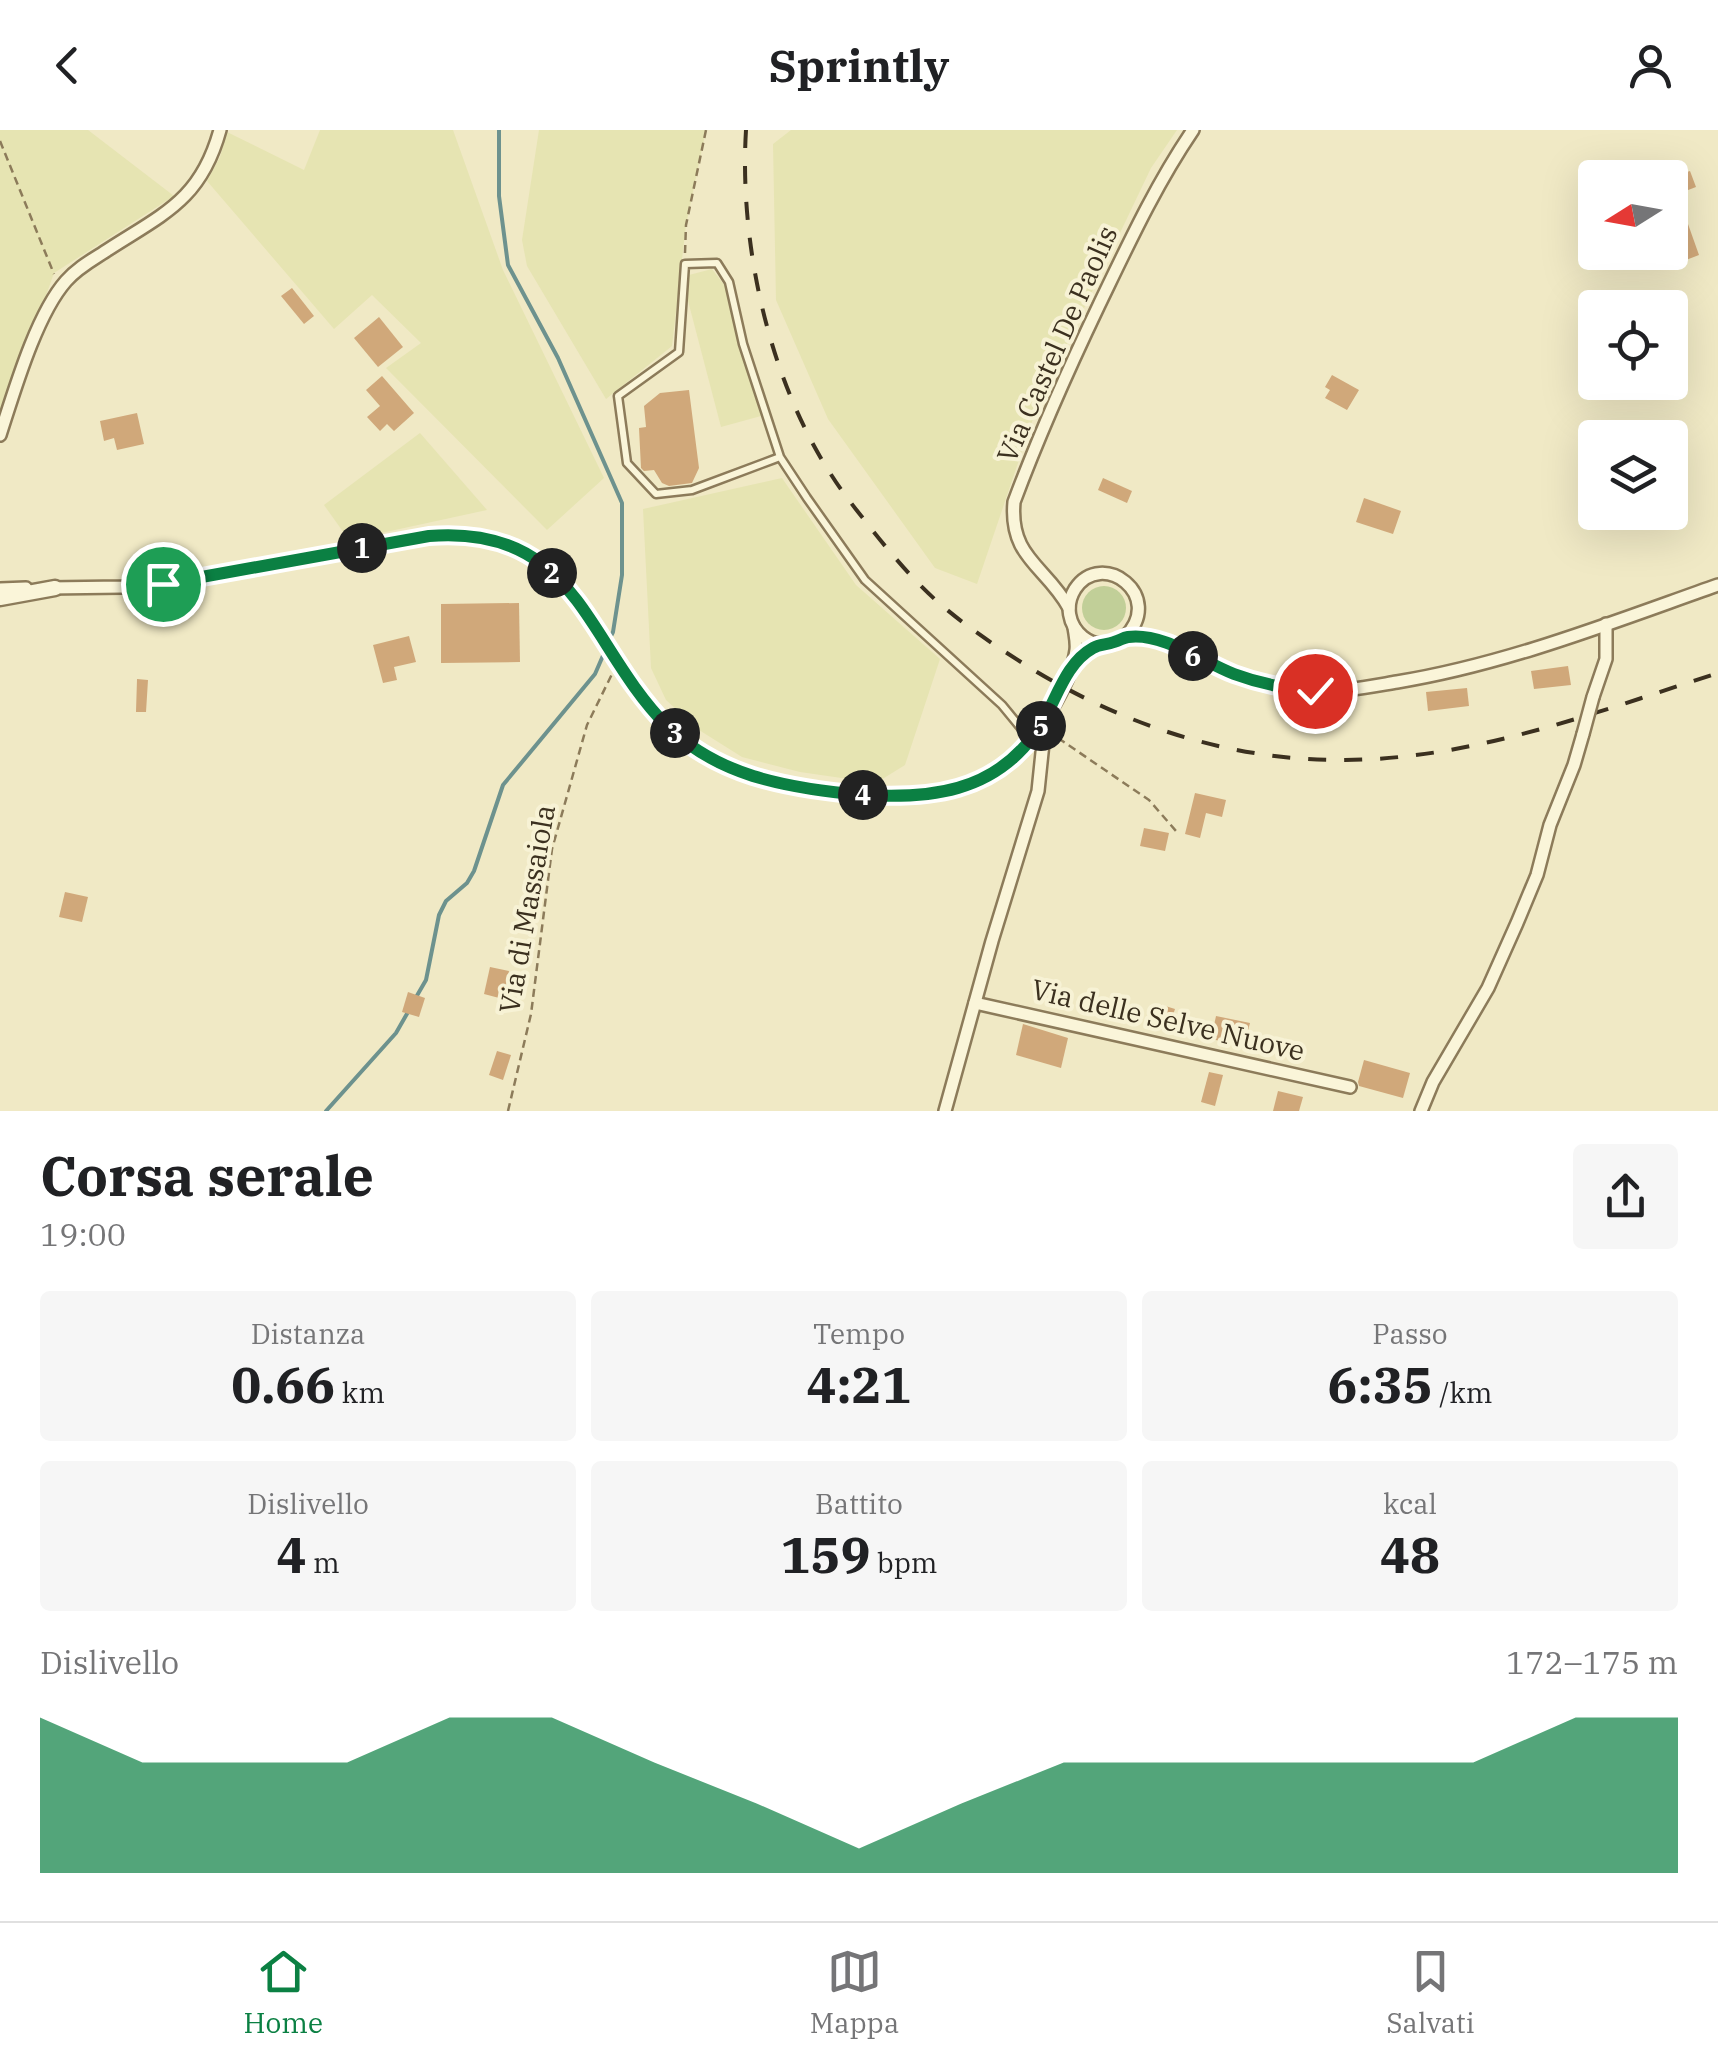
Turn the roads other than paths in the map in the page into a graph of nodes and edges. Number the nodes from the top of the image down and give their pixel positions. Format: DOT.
graph roads {
  1 [pos="220,130"];
  2 [pos="1193,130"];
  3 [pos="0,436"];
  4 [pos="780,457"];
  5 [pos="1049,580"];
  6 [pos="1083,580"];
  7 [pos="1718,585"];
  8 [pos="55,588"];
  9 [pos="0,589"];
  10 [pos="0,598"];
  11 [pos="1069,608"];
  12 [pos="1137,621"];
  13 [pos="1606,624"];
  14 [pos="1074,627"];
  15 [pos="1125,637"];
  16 [pos="1167,643"];
  17 [pos="1102,644"];
  18 [pos="1073,664"];
  19 [pos="1045,724"];
  20 [pos="1030,740"];
  21 [pos="976,1003"];
  22 [pos="1350,1087"];
  23 [pos="945,1111"];
  24 [pos="1421,1111"];
  1 -- 3 [label="street"];
  2 -- 5 [label="street, Via Castel De Paolis"];
  4 -- 4 [label="lane"];
  4 -- 20 [label="lane"];
  5 -- 6 [label="street"];
  5 -- 11 [label="street, Via Castel De Paolis"];
  6 -- 11 [label="street"];
  6 -- 12 [label="street"];
  7 -- 13 [label="street"];
  8 -- 9 [label="street"];
  8 -- 10 [label="street"];
  8 -- 20 [label="street"];
  11 -- 14 [label="street"];
  12 -- 15 [label="street"];
  12 -- 16 [label="street"];
  13 -- 16 [label="street"];
  13 -- 24 [label="street, bridge"];
  14 -- 17 [label="street"];
  14 -- 18 [label="street"];
  15 -- 16 [label="street"];
  15 -- 17 [label="street"];
  17 -- 18 [label="street"];
  18 -- 19 [label="street"];
  19 -- 20 [label="street"];
  19 -- 21 [label="street"];
  21 -- 22 [label="street, Via delle Selve Nuove"];
  21 -- 23 [label="street"];
}
